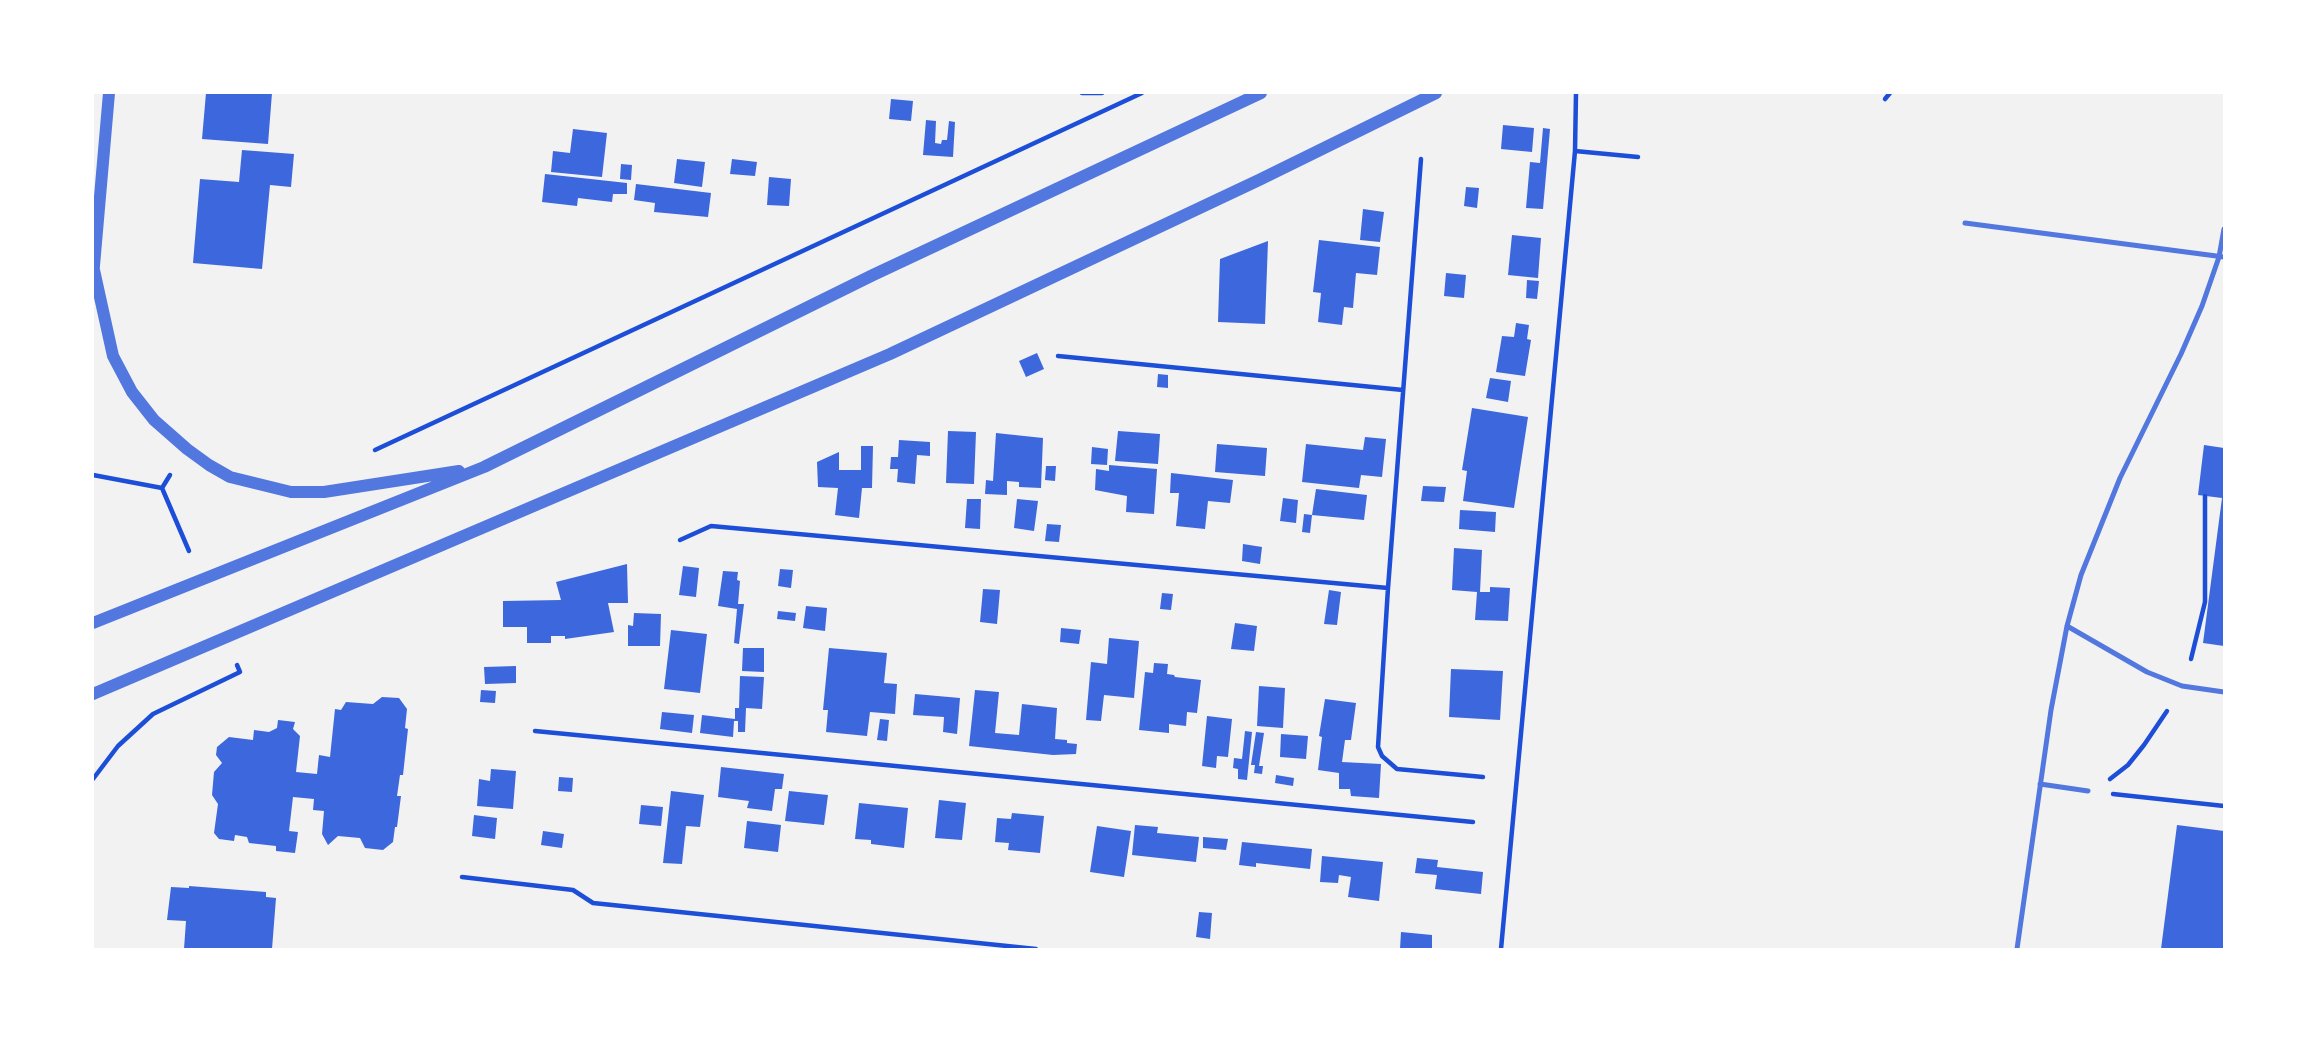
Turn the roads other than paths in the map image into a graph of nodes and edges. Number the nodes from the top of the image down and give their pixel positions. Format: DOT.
graph roads {
  1 [pos="109,93"];
  2 [pos="1261,93"];
  3 [pos="1436,93"];
  4 [pos="1965,223"];
  5 [pos="2224,229"];
  6 [pos="2222,257"];
  7 [pos="94,270"];
  8 [pos="93,278"];
  9 [pos="484,467"];
  10 [pos="93,623"];
  11 [pos="2067,626"];
  12 [pos="2224,692"];
  13 [pos="93,694"];
  14 [pos="2040,784"];
  15 [pos="2088,791"];
  16 [pos="2017,949"];
  1 -- 7 [label="street"];
  2 -- 9 [label="street"];
  3 -- 13 [label="street"];
  4 -- 6 [label="lane"];
  5 -- 6 [label="lane"];
  6 -- 11 [label="lane"];
  7 -- 8 [label="street"];
  7 -- 9 [label="street"];
  9 -- 10 [label="street"];
  11 -- 12 [label="lane"];
  11 -- 14 [label="lane"];
  14 -- 15 [label="lane"];
  14 -- 16 [label="lane"];
}
